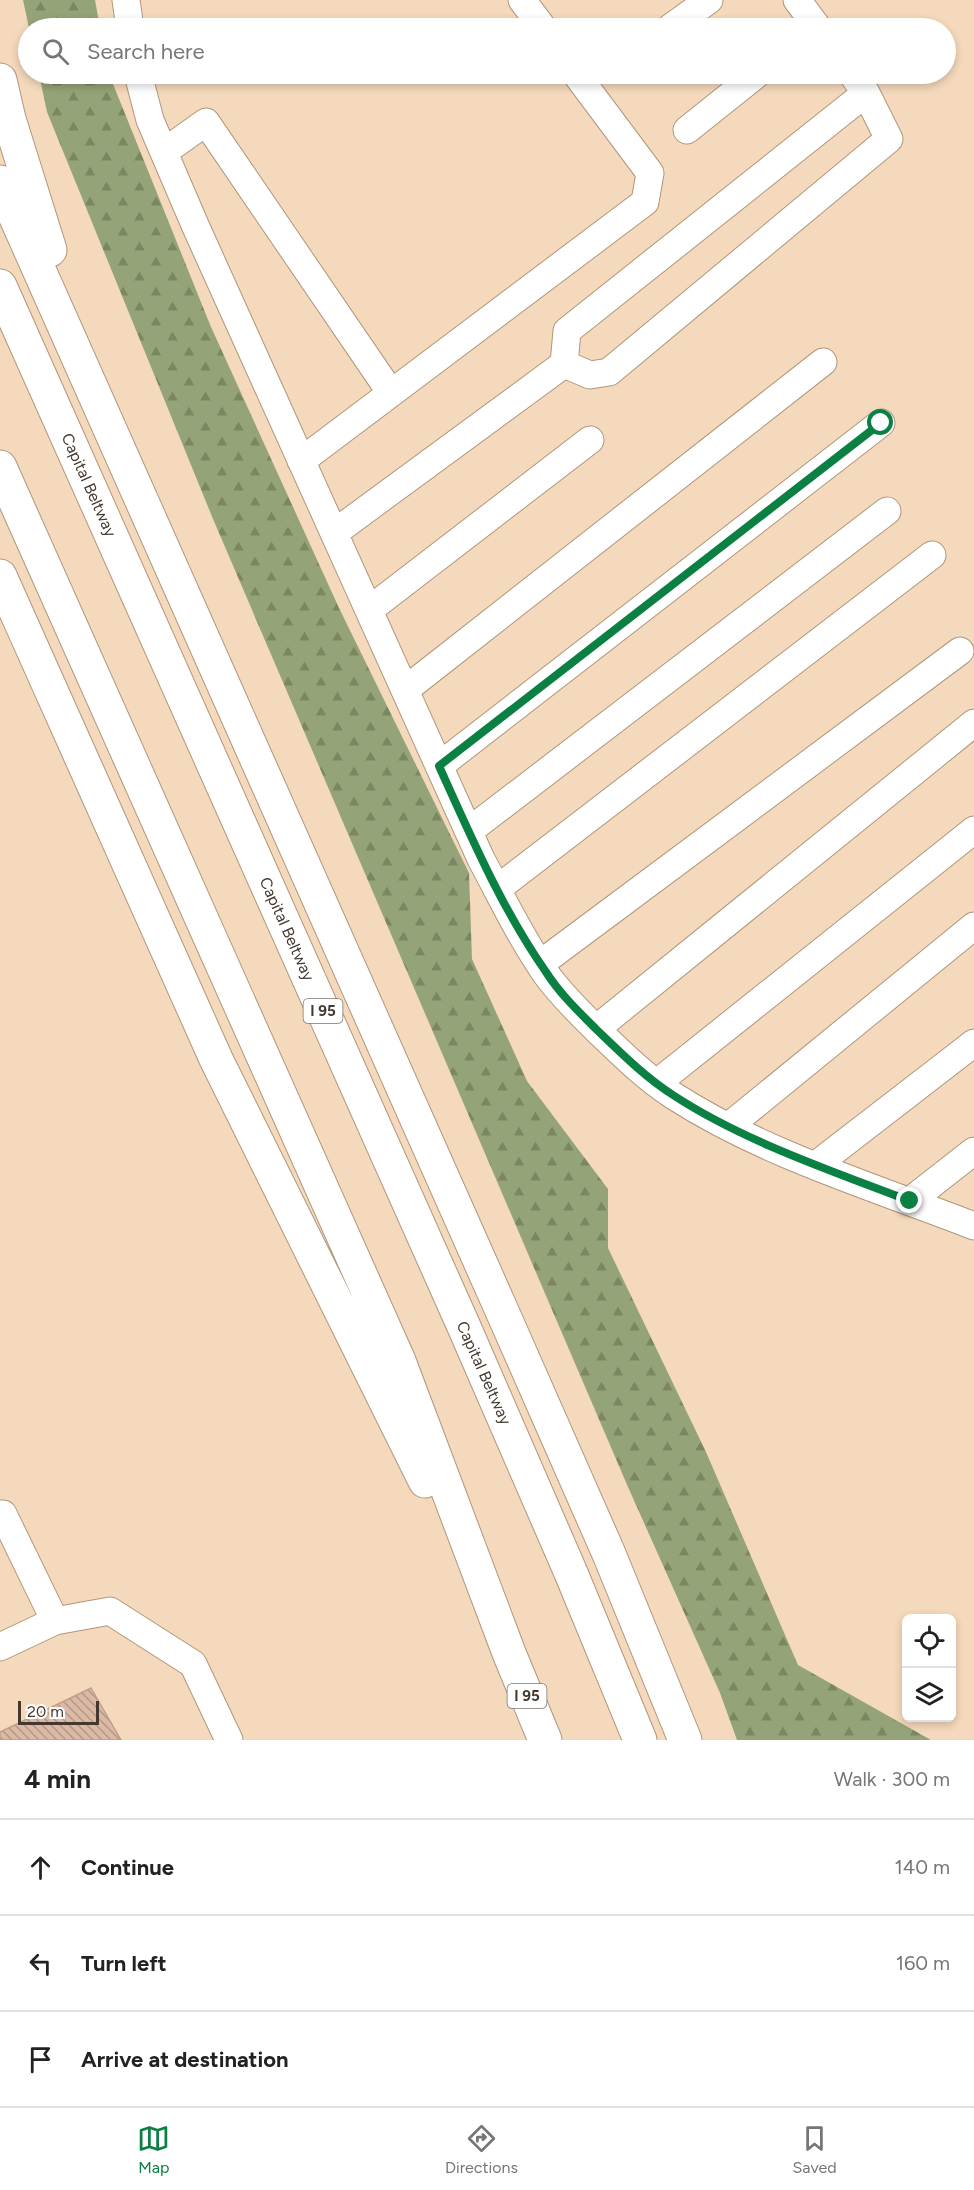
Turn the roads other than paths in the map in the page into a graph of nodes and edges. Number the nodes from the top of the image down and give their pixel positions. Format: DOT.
graph roads {
  1 [pos="126,0"];
  2 [pos="522,0"];
  3 [pos="709,0"];
  4 [pos="797,0"];
  5 [pos="129,18"];
  6 [pos="536,18"];
  7 [pos="684,18"];
  8 [pos="809,18"];
  9 [pos="0,80"];
  10 [pos="141,84"];
  11 [pos="584,84"];
  12 [pos="744,84"];
  13 [pos="858,84"];
  14 [pos="860,84"];
  15 [pos="687,130"];
  16 [pos="164,152"];
  17 [pos="0,182"];
  18 [pos="0,286"];
  19 [pos="823,363"];
  20 [pos="564,364"];
  21 [pos="391,393"];
  22 [pos="99,404"];
  23 [pos="881,423"];
  24 [pos="590,440"];
  25 [pos="301,461"];
  26 [pos="0,467"];
  27 [pos="887,511"];
  28 [pos="334,533"];
  29 [pos="932,555"];
  30 [pos="0,576"];
  31 [pos="369,610"];
  32 [pos="0,617"];
  33 [pos="960,651"];
  34 [pos="405,690"];
  35 [pos="974,723"];
  36 [pos="67,726"];
  37 [pos="439,766"];
  38 [pos="974,830"];
  39 [pos="469,831"];
  40 [pos="497,890"];
  41 [pos="974,926"];
  42 [pos="540,964"];
  43 [pos="596,1029"];
  44 [pos="974,1043"];
  45 [pos="657,1083"];
  46 [pos="729,1126"];
  47 [pos="974,1151"];
  48 [pos="816,1165"];
  49 [pos="910,1201"];
  50 [pos="974,1226"];
  51 [pos="0,1514"];
  52 [pos="55,1621"];
  53 [pos="0,1647"];
  54 [pos="509,1653"];
  55 [pos="229,1740"];
  56 [pos="545,1740"];
  57 [pos="640,1740"];
  58 [pos="685,1740"];
  1 -- 5 [label="lane"];
  2 -- 6 [label="lane"];
  3 -- 7 [label="lane"];
  4 -- 8 [label="lane"];
  9 -- 22 [label="highway"];
  10 -- 16 [label="lane"];
  11 -- 21 [label="lane"];
  12 -- 15 [label="lane"];
  13 -- 20 [label="lane"];
  14 -- 20 [label="lane"];
  16 -- 21 [label="lane"];
  16 -- 25 [label="lane"];
  17 -- 22 [label="highway"];
  18 -- 57 [label="highway, Capital Beltway / I 95"];
  19 -- 34 [label="lane"];
  20 -- 28 [label="lane"];
  21 -- 25 [label="lane"];
  22 -- 58 [label="highway"];
  23 -- 37 [label="lane"];
  24 -- 31 [label="lane"];
  25 -- 28 [label="lane"];
  26 -- 54 [label="highway, I 95"];
  27 -- 39 [label="lane"];
  28 -- 31 [label="lane"];
  29 -- 40 [label="lane"];
  30 -- 36 [label="highway"];
  31 -- 34 [label="lane"];
  32 -- 36 [label="highway"];
  33 -- 42 [label="lane"];
  34 -- 37 [label="lane"];
  35 -- 43 [label="lane"];
  36 -- 54 [label="highway"];
  37 -- 39 [label="lane"];
  38 -- 45 [label="lane"];
  39 -- 40 [label="lane"];
  40 -- 42 [label="lane"];
  41 -- 46 [label="lane"];
  42 -- 43 [label="lane"];
  43 -- 45 [label="lane"];
  44 -- 48 [label="lane"];
  45 -- 46 [label="lane"];
  46 -- 48 [label="lane"];
  47 -- 49 [label="lane"];
  48 -- 49 [label="lane"];
  49 -- 50 [label="lane"];
  51 -- 52 [label="lane"];
  52 -- 53 [label="lane"];
  52 -- 55 [label="lane"];
  54 -- 56 [label="highway, I 95"];
}
